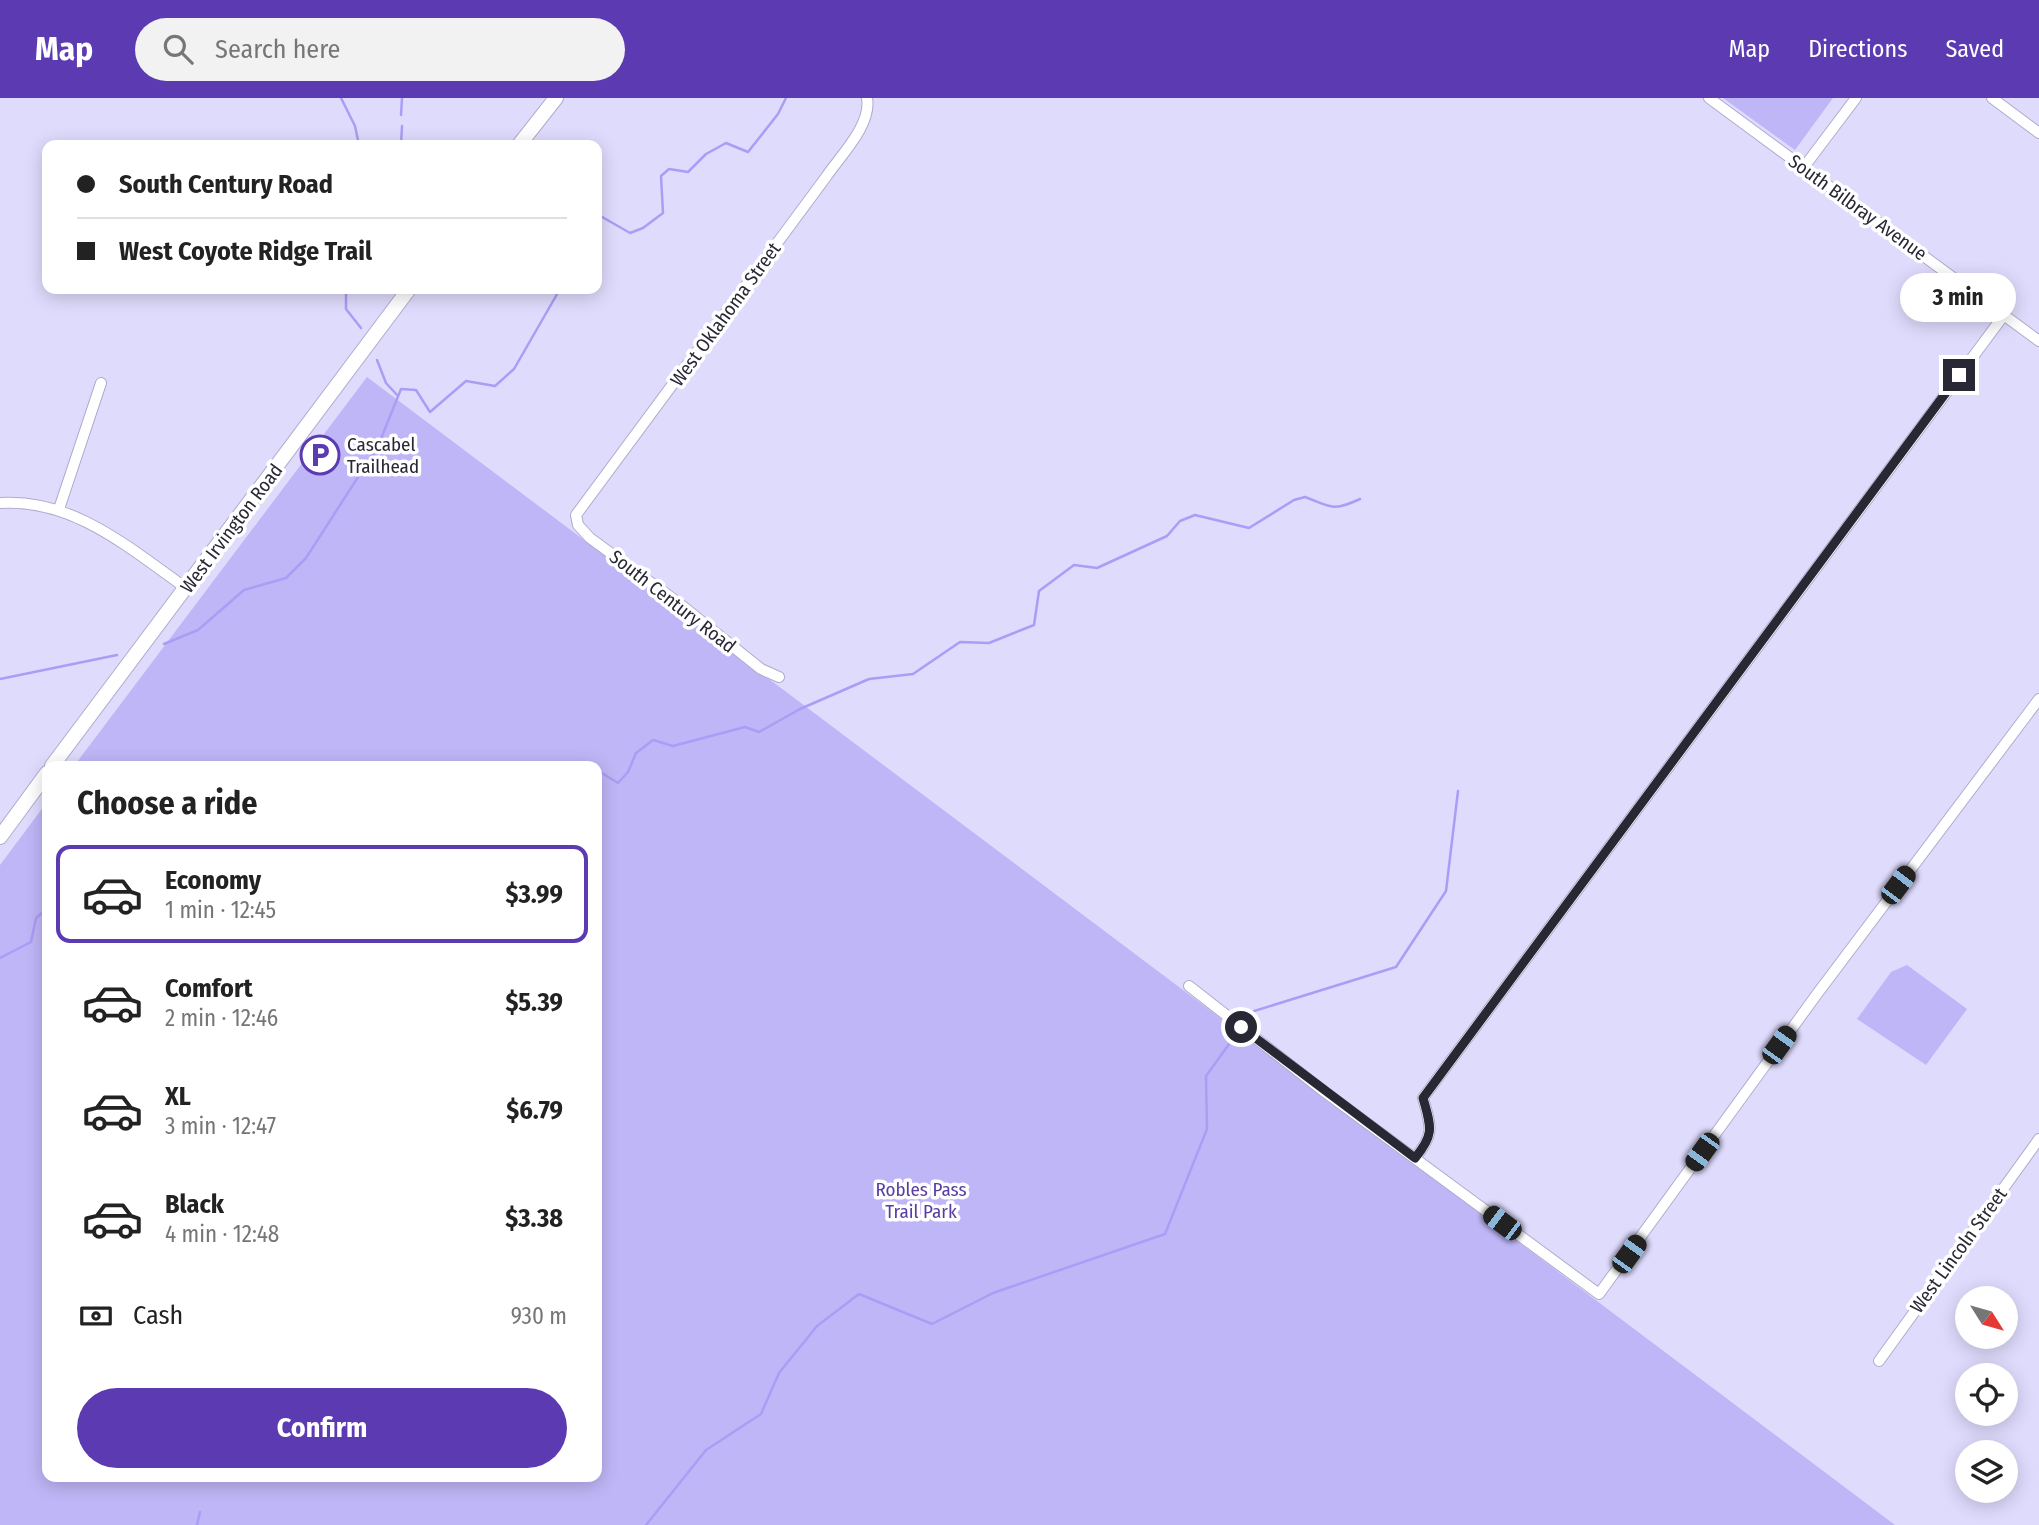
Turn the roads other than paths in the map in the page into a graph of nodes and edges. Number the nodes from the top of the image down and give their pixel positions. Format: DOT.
graph roads {
  1 [pos="556,98"];
  2 [pos="1709,98"];
  3 [pos="1856,98"];
  4 [pos="1992,98"];
  5 [pos="867,104"];
  6 [pos="2039,133"];
  7 [pos="523,140"];
  8 [pos="1804,167"];
  9 [pos="405,294"];
  10 [pos="2004,315"];
  11 [pos="2039,341"];
  12 [pos="102,383"];
  13 [pos="0,503"];
  14 [pos="59,509"];
  15 [pos="576,515"];
  16 [pos="186,588"];
  17 [pos="779,677"];
  18 [pos="2039,699"];
  19 [pos="56,761"];
  20 [pos="42,780"];
  21 [pos="0,837"];
  22 [pos="1189,986"];
  23 [pos="2039,1139"];
  24 [pos="1415,1158"];
  25 [pos="1879,1361"];
  1 -- 7 [label="main road"];
  2 -- 8 [label="street, South Bilbray Avenue"];
  3 -- 8 [label="street"];
  4 -- 6 [label="street"];
  5 -- 15 [label="street, West Oklahoma Street"];
  8 -- 10 [label="street, South Bilbray Avenue"];
  9 -- 16 [label="main road, West Irvington Road"];
  10 -- 11 [label="street, South Bilbray Avenue"];
  10 -- 24 [label="street"];
  12 -- 14 [label="street"];
  13 -- 14 [label="street"];
  14 -- 16 [label="street"];
  15 -- 17 [label="street, South Century Road"];
  16 -- 19 [label="main road, West Irvington Road"];
  18 -- 24 [label="street"];
  20 -- 21 [label="main road"];
  22 -- 24 [label="street"];
  23 -- 25 [label="street, West Lincoln Street"];
}
